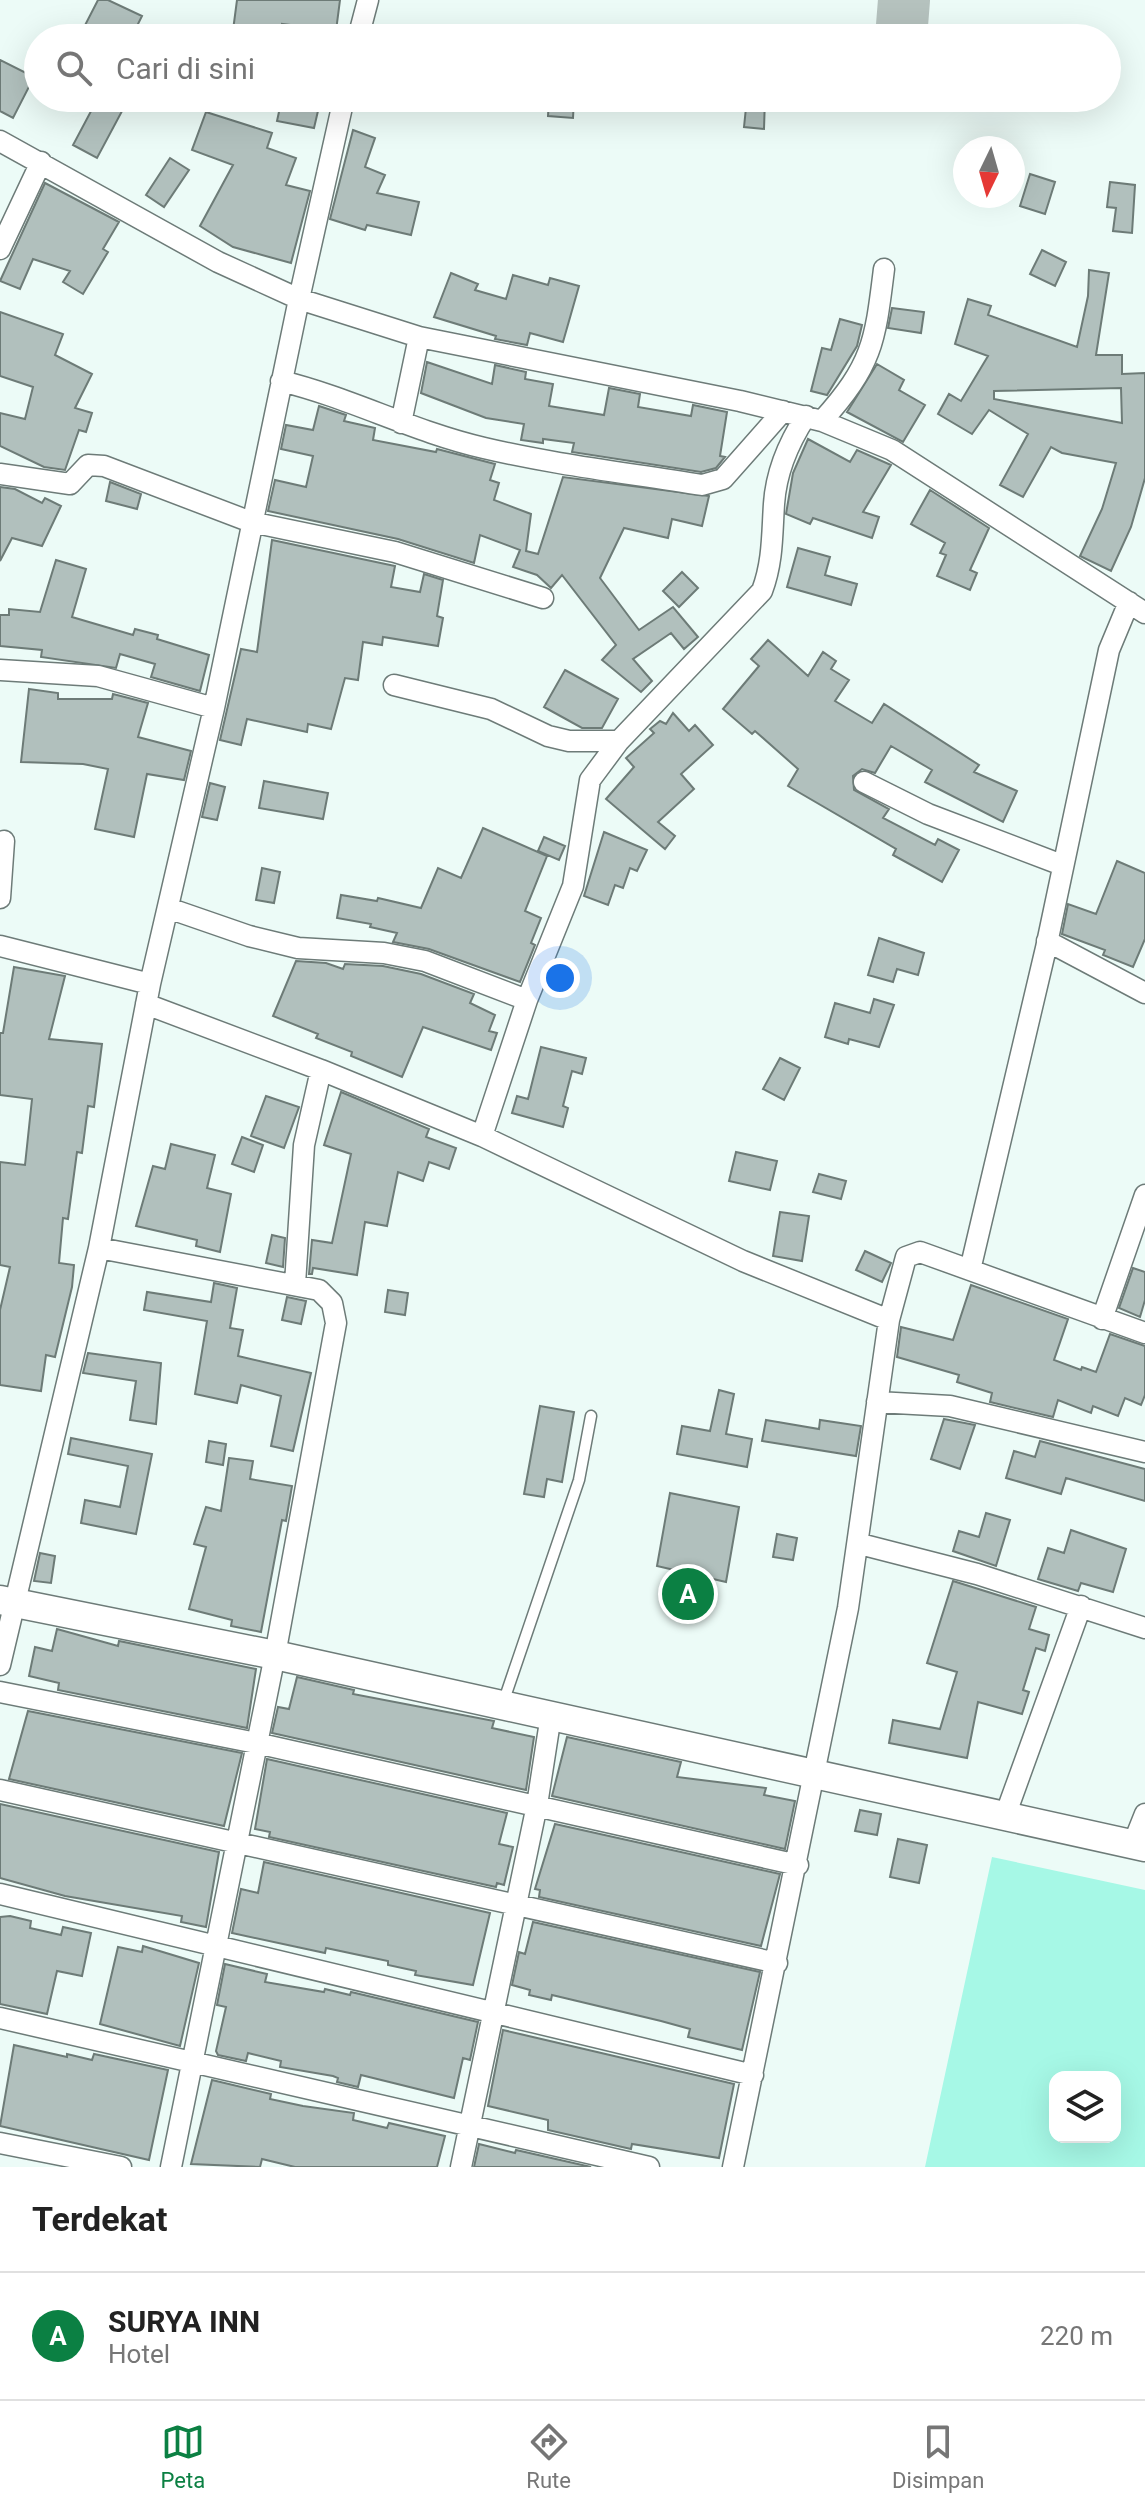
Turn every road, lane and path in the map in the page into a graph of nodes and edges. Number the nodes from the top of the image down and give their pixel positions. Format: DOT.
graph roads {
  1 [pos="368,0"];
  2 [pos="362,24"];
  3 [pos="341,112"];
  4 [pos="0,141"];
  5 [pos="41,162"];
  6 [pos="0,249"];
  7 [pos="884,269"];
  8 [pos="299,299"];
  9 [pos="419,337"];
  10 [pos="281,381"];
  11 [pos="783,411"];
  12 [pos="814,419"];
  13 [pos="401,423"];
  14 [pos="0,474"];
  15 [pos="251,522"];
  16 [pos="543,598"];
  17 [pos="1137,608"];
  18 [pos="0,670"];
  19 [pos="394,685"];
  20 [pos="214,708"];
  21 [pos="569,741"];
  22 [pos="619,741"];
  23 [pos="594,774"];
  24 [pos="864,782"];
  25 [pos="4,841"];
  26 [pos="1062,865"];
  27 [pos="0,898"];
  28 [pos="168,908"];
  29 [pos="1047,941"];
  30 [pos="0,946"];
  31 [pos="1145,993"];
  32 [pos="148,994"];
  33 [pos="527,1000"];
  34 [pos="321,1070"];
  35 [pos="482,1136"];
  36 [pos="1145,1195"];
  37 [pos="1141,1221"];
  38 [pos="99,1248"];
  39 [pos="970,1270"];
  40 [pos="295,1284"];
  41 [pos="1102,1319"];
  42 [pos="889,1320"];
  43 [pos="1145,1333"];
  44 [pos="877,1402"];
  45 [pos="591,1416"];
  46 [pos="1145,1452"];
  47 [pos="860,1544"];
  48 [pos="7,1601"];
  49 [pos="1081,1606"];
  50 [pos="1145,1628"];
  51 [pos="275,1655"];
  52 [pos="0,1665"];
  53 [pos="0,1692"];
  54 [pos="502,1705"];
  55 [pos="551,1715"];
  56 [pos="256,1743"];
  57 [pos="813,1776"];
  58 [pos="0,1790"];
  59 [pos="537,1805"];
  60 [pos="1145,1814"];
  61 [pos="1005,1816"];
  62 [pos="235,1841"];
  63 [pos="1139,1845"];
  64 [pos="798,1865"];
  65 [pos="0,1894"];
  66 [pos="514,1905"];
  67 [pos="215,1946"];
  68 [pos="777,1963"];
  69 [pos="495,2012"];
  70 [pos="0,2018"];
  71 [pos="191,2060"];
  72 [pos="753,2075"];
  73 [pos="470,2127"];
  74 [pos="0,2143"];
  75 [pos="121,2167"];
  76 [pos="171,2167"];
  77 [pos="461,2167"];
  78 [pos="649,2167"];
  79 [pos="733,2167"];
  1 -- 2 [label="street"];
  3 -- 8 [label="street"];
  4 -- 5 [label="street"];
  5 -- 6 [label="street"];
  5 -- 8 [label="street"];
  7 -- 12 [label="street"];
  8 -- 9 [label="street"];
  8 -- 10 [label="street"];
  9 -- 11 [label="street"];
  9 -- 13 [label="street"];
  10 -- 13 [label="street"];
  10 -- 15 [label="street"];
  11 -- 12 [label="street"];
  11 -- 13 [label="street"];
  12 -- 17 [label="street"];
  12 -- 22 [label="street"];
  14 -- 15 [label="street"];
  15 -- 16 [label="street"];
  15 -- 20 [label="street"];
  17 -- 26 [label="street"];
  18 -- 20 [label="street"];
  19 -- 21 [label="street"];
  20 -- 28 [label="street"];
  21 -- 22 [label="street"];
  21 -- 23 [label="street"];
  22 -- 23 [label="street"];
  23 -- 33 [label="street"];
  24 -- 26 [label="street"];
  25 -- 27 [label="street"];
  26 -- 29 [label="street"];
  28 -- 32 [label="street"];
  28 -- 33 [label="street"];
  29 -- 31 [label="street"];
  29 -- 39 [label="street"];
  30 -- 32 [label="street"];
  32 -- 34 [label="street"];
  32 -- 38 [label="street"];
  33 -- 35 [label="street"];
  34 -- 35 [label="street"];
  34 -- 40 [label="street"];
  35 -- 42 [label="street"];
  36 -- 37 [label="street"];
  37 -- 41 [label="street"];
  38 -- 40 [label="street"];
  38 -- 48 [label="street"];
  39 -- 41 [label="street"];
  39 -- 42 [label="street"];
  40 -- 51 [label="street"];
  41 -- 43 [label="street"];
  42 -- 44 [label="street"];
  44 -- 46 [label="street"];
  44 -- 47 [label="street"];
  45 -- 54 [label="lane"];
  47 -- 49 [label="street"];
  47 -- 57 [label="street"];
  48 -- 51 [label="street"];
  48 -- 52 [label="street"];
  49 -- 50 [label="street"];
  49 -- 61 [label="street"];
  51 -- 54 [label="street"];
  51 -- 56 [label="street"];
  53 -- 56 [label="street"];
  54 -- 55 [label="street"];
  55 -- 57 [label="street"];
  55 -- 59 [label="street"];
  56 -- 59 [label="street"];
  56 -- 62 [label="street"];
  57 -- 61 [label="street"];
  57 -- 64 [label="street"];
  58 -- 62 [label="street"];
  59 -- 64 [label="street"];
  59 -- 66 [label="street"];
  60 -- 63 [label="street"];
  61 -- 63 [label="street"];
  62 -- 66 [label="street"];
  62 -- 67 [label="street"];
  64 -- 68 [label="street"];
  65 -- 67 [label="street"];
  66 -- 68 [label="street"];
  66 -- 69 [label="street"];
  67 -- 69 [label="street"];
  67 -- 71 [label="street"];
  68 -- 72 [label="street"];
  69 -- 72 [label="street"];
  69 -- 73 [label="street"];
  70 -- 71 [label="street"];
  71 -- 73 [label="street"];
  71 -- 76 [label="street"];
  72 -- 79 [label="street"];
  73 -- 77 [label="street"];
  73 -- 78 [label="street"];
  74 -- 75 [label="street"];
}
